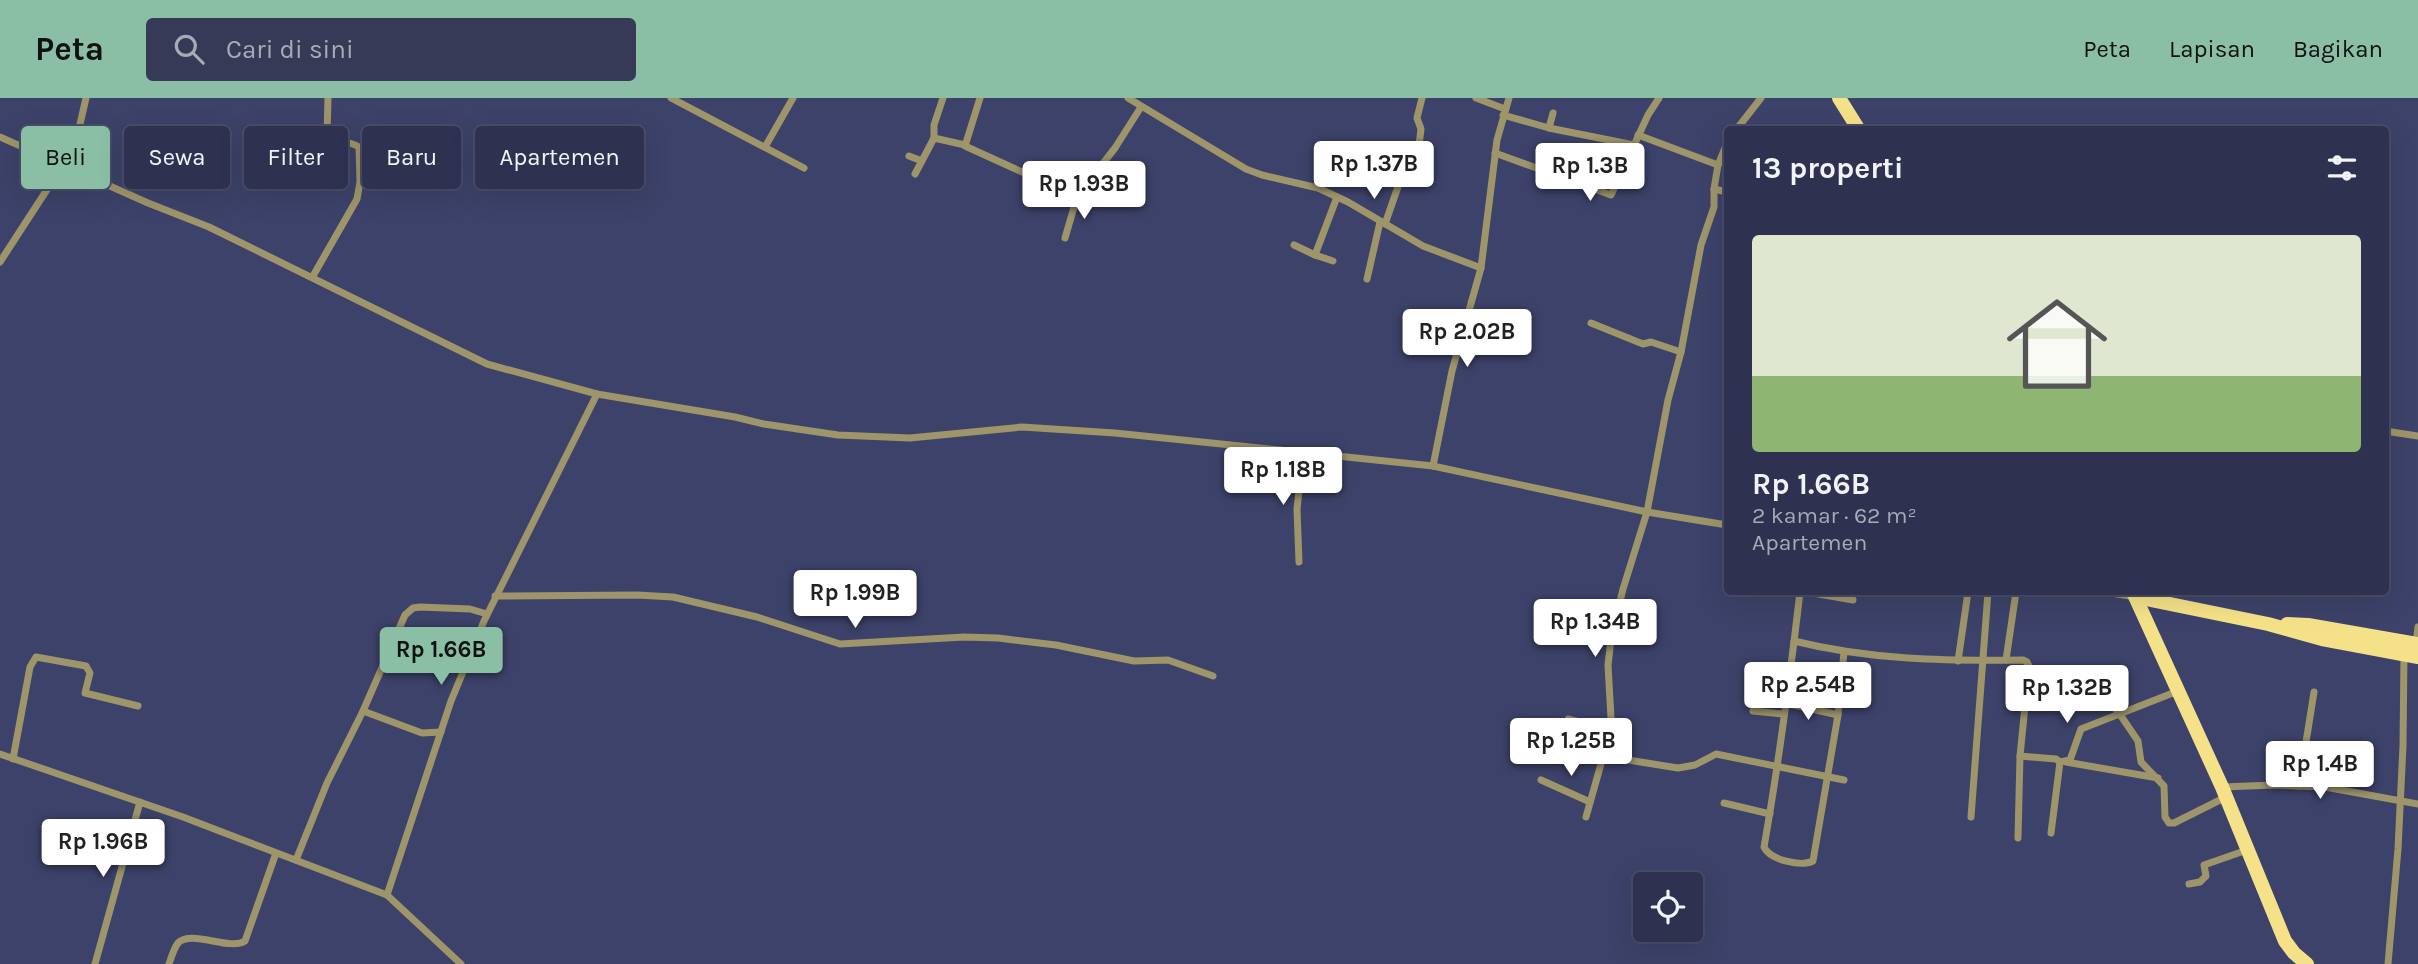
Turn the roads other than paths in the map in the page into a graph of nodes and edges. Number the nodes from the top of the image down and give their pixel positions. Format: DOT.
graph roads {
  1 [pos="86,98"];
  2 [pos="328,98"];
  3 [pos="671,98"];
  4 [pos="793,98"];
  5 [pos="943,98"];
  6 [pos="980,98"];
  7 [pos="1128,98"];
  8 [pos="1422,98"];
  9 [pos="1476,98"];
  10 [pos="1509,98"];
  11 [pos="1659,98"];
  12 [pos="1761,98"];
  13 [pos="1839,98"];
  14 [pos="1141,107"];
  15 [pos="1504,112"];
  16 [pos="1553,113"];
  17 [pos="78,126"];
  18 [pos="1739,126"];
  19 [pos="1856,126"];
  20 [pos="1549,128"];
  21 [pos="1638,135"];
  22 [pos="0,137"];
  23 [pos="934,138"];
  24 [pos="964,145"];
  25 [pos="1634,145"];
  26 [pos="21,147"];
  27 [pos="765,147"];
  28 [pos="1724,150"];
  29 [pos="1495,153"];
  30 [pos="908,156"];
  31 [pos="922,161"];
  32 [pos="1718,165"];
  33 [pos="803,167"];
  34 [pos="915,174"];
  35 [pos="110,185"];
  36 [pos="51,189"];
  37 [pos="1714,189"];
  38 [pos="1724,191"];
  39 [pos="1077,197"];
  40 [pos="1337,197"];
  41 [pos="1382,223"];
  42 [pos="1065,238"];
  43 [pos="1293,245"];
  44 [pos="1315,255"];
  45 [pos="1333,261"];
  46 [pos="0,262"];
  47 [pos="1481,268"];
  48 [pos="313,276"];
  49 [pos="1367,279"];
  50 [pos="1591,323"];
  51 [pos="1681,352"];
  52 [pos="597,394"];
  53 [pos="2389,432"];
  54 [pos="2418,436"];
  55 [pos="1303,453"];
  56 [pos="1433,466"];
  57 [pos="1647,512"];
  58 [pos="1724,525"];
  59 [pos="1299,562"];
  60 [pos="1800,595"];
  61 [pos="1824,595"];
  62 [pos="1968,595"];
  63 [pos="1987,595"];
  64 [pos="2017,595"];
  65 [pos="2135,595"];
  66 [pos="2139,595"];
  67 [pos="495,596"];
  68 [pos="1853,600"];
  69 [pos="487,614"];
  70 [pos="2418,627"];
  71 [pos="1794,641"];
  72 [pos="2412,648"];
  73 [pos="1844,652"];
  74 [pos="1984,660"];
  75 [pos="2006,660"];
  76 [pos="1958,661"];
  77 [pos="1213,676"];
  78 [pos="2085,677"];
  79 [pos="2178,691"];
  80 [pos="2314,692"];
  81 [pos="1785,703"];
  82 [pos="138,706"];
  83 [pos="363,711"];
  84 [pos="1754,711"];
  85 [pos="2119,713"];
  86 [pos="1783,714"];
  87 [pos="1838,715"];
  88 [pos="1568,719"];
  89 [pos="1609,730"];
  90 [pos="441,732"];
  91 [pos="0,754"];
  92 [pos="1603,756"];
  93 [pos="2020,756"];
  94 [pos="13,759"];
  95 [pos="2063,762"];
  96 [pos="1779,768"];
  97 [pos="1827,777"];
  98 [pos="2158,778"];
  99 [pos="1541,780"];
  100 [pos="1844,780"];
  101 [pos="2300,786"];
  102 [pos="2224,792"];
  103 [pos="2400,801"];
  104 [pos="140,802"];
  105 [pos="1591,802"];
  106 [pos="1724,803"];
  107 [pos="2418,804"];
  108 [pos="1770,814"];
  109 [pos="1587,817"];
  110 [pos="1971,817"];
  111 [pos="2052,833"];
  112 [pos="2018,838"];
  113 [pos="2247,850"];
  114 [pos="276,853"];
  115 [pos="296,860"];
  116 [pos="2189,884"];
  117 [pos="387,895"];
  118 [pos="95,964"];
  119 [pos="169,964"];
  120 [pos="461,964"];
  121 [pos="2306,964"];
  122 [pos="2388,964"];
  1 -- 17 [label="street"];
  2 -- 48 [label="street"];
  3 -- 27 [label="street"];
  4 -- 27 [label="street"];
  5 -- 23 [label="street"];
  6 -- 24 [label="street"];
  7 -- 14 [label="street"];
  8 -- 41 [label="street"];
  9 -- 15 [label="street"];
  10 -- 15 [label="street"];
  11 -- 21 [label="street"];
  12 -- 18 [label="street"];
  13 -- 19 [label="main road"];
  14 -- 39 [label="street"];
  14 -- 40 [label="street"];
  15 -- 20 [label="street"];
  15 -- 29 [label="street"];
  16 -- 20 [label="street"];
  20 -- 25 [label="street"];
  21 -- 25 [label="street"];
  21 -- 32 [label="street"];
  22 -- 26 [label="street"];
  23 -- 24 [label="street"];
  23 -- 31 [label="street"];
  24 -- 39 [label="street"];
  25 -- 29 [label="street"];
  27 -- 33 [label="street"];
  28 -- 32 [label="street"];
  29 -- 47 [label="street"];
  30 -- 31 [label="street"];
  31 -- 34 [label="street"];
  32 -- 37 [label="street"];
  35 -- 48 [label="street"];
  36 -- 46 [label="street"];
  37 -- 38 [label="street"];
  37 -- 51 [label="street"];
  39 -- 42 [label="street"];
  40 -- 41 [label="street"];
  40 -- 44 [label="street"];
  41 -- 47 [label="street"];
  41 -- 49 [label="street"];
  43 -- 44 [label="street"];
  44 -- 45 [label="street"];
  47 -- 56 [label="street"];
  48 -- 52 [label="street"];
  50 -- 51 [label="street"];
  51 -- 57 [label="street"];
  52 -- 55 [label="street"];
  52 -- 67 [label="street"];
  53 -- 54 [label="street"];
  55 -- 56 [label="street"];
  55 -- 59 [label="street"];
  56 -- 57 [label="street"];
  57 -- 58 [label="street"];
  57 -- 89 [label="street"];
  60 -- 71 [label="street"];
  61 -- 68 [label="street"];
  62 -- 76 [label="street"];
  63 -- 74 [label="street"];
  64 -- 75 [label="street"];
  65 -- 79 [label="main road"];
  66 -- 72 [label="main road"];
  67 -- 69 [label="street"];
  67 -- 77 [label="street"];
  69 -- 83 [label="street"];
  69 -- 90 [label="street"];
  70 -- 72 [label="street"];
  71 -- 73 [label="street"];
  71 -- 81 [label="street"];
  72 -- 103 [label="street"];
  73 -- 76 [label="street"];
  73 -- 87 [label="street"];
  74 -- 75 [label="street"];
  74 -- 76 [label="street"];
  74 -- 110 [label="street"];
  75 -- 93 [label="street"];
  78 -- 85 [label="street"];
  79 -- 85 [label="street"];
  79 -- 102 [label="main road"];
  80 -- 101 [label="street"];
  81 -- 86 [label="street"];
  81 -- 87 [label="street"];
  82 -- 94 [label="street"];
  83 -- 90 [label="street"];
  83 -- 115 [label="street"];
  84 -- 86 [label="street"];
  85 -- 95 [label="street"];
  85 -- 98 [label="street"];
  86 -- 96 [label="street"];
  87 -- 97 [label="street"];
  88 -- 89 [label="street"];
  89 -- 92 [label="street"];
  90 -- 117 [label="street"];
  91 -- 94 [label="street"];
  92 -- 96 [label="street"];
  92 -- 105 [label="street"];
  93 -- 95 [label="street"];
  93 -- 112 [label="street"];
  94 -- 104 [label="street"];
  95 -- 98 [label="street"];
  95 -- 111 [label="street"];
  96 -- 97 [label="street"];
  96 -- 108 [label="street"];
  97 -- 100 [label="street"];
  97 -- 108 [label="street"];
  98 -- 102 [label="street"];
  99 -- 105 [label="street"];
  101 -- 102 [label="street"];
  101 -- 103 [label="street"];
  102 -- 113 [label="main road"];
  103 -- 107 [label="street"];
  103 -- 122 [label="street"];
  104 -- 114 [label="street"];
  104 -- 118 [label="street"];
  105 -- 109 [label="street"];
  106 -- 108 [label="street"];
  113 -- 116 [label="street"];
  113 -- 121 [label="main road"];
  114 -- 115 [label="street"];
  114 -- 119 [label="street"];
  115 -- 117 [label="street"];
  117 -- 120 [label="street"];
}
